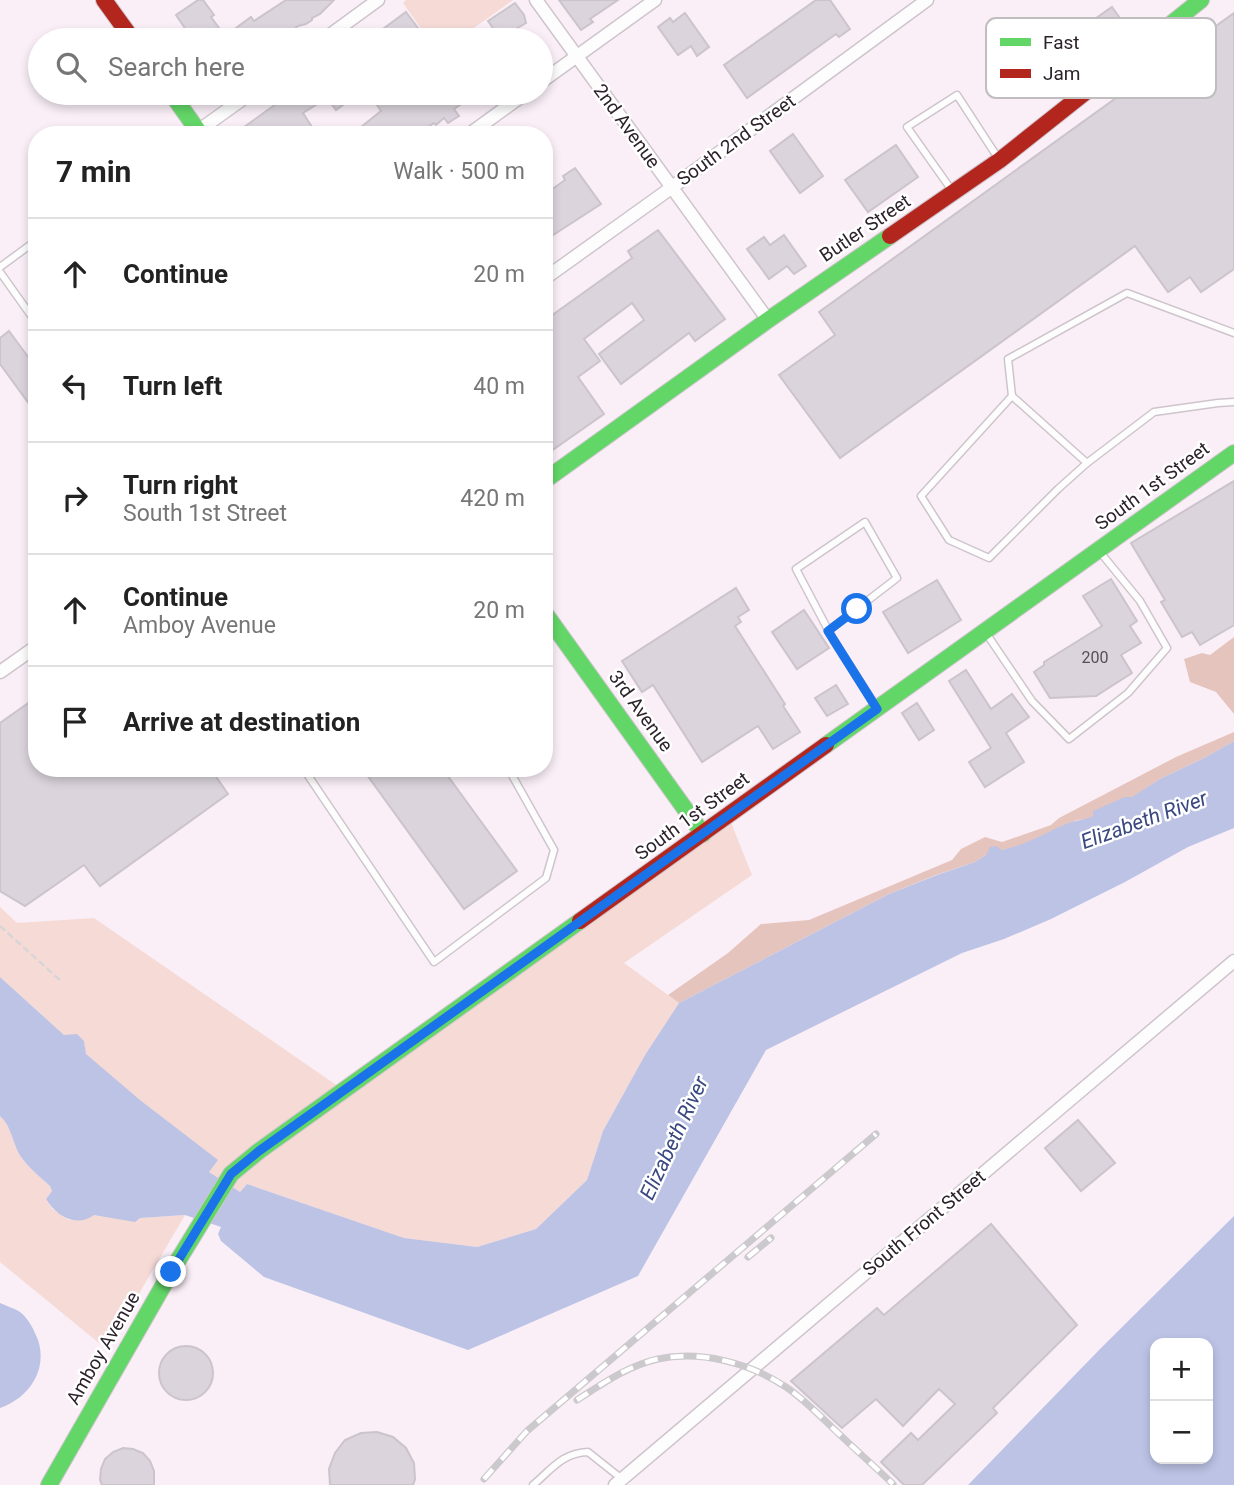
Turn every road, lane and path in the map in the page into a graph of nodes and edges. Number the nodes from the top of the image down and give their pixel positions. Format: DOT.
graph roads {
  1 [pos="104,0"];
  2 [pos="379,0"];
  3 [pos="536,0"];
  4 [pos="654,0"];
  5 [pos="928,0"];
  6 [pos="1201,0"];
  7 [pos="1178,18"];
  8 [pos="124,28"];
  9 [pos="340,28"];
  10 [pos="576,57"];
  11 [pos="553,73"];
  12 [pos="1078,98"];
  13 [pos="180,105"];
  14 [pos="234,105"];
  15 [pos="509,105"];
  16 [pos="231,107"];
  17 [pos="195,126"];
  18 [pos="204,126"];
  19 [pos="480,126"];
  20 [pos="1000,160"];
  21 [pos="671,188"];
  22 [pos="953,193"];
  23 [pos="28,247"];
  24 [pos="0,269"];
  25 [pos="553,273"];
  26 [pos="28,311"];
  27 [pos="768,320"];
  28 [pos="1234,332"];
  29 [pos="1012,396"];
  30 [pos="1234,402"];
  31 [pos="1234,453"];
  32 [pos="1087,463"];
  33 [pos="553,475"];
  34 [pos="1099,550"];
  35 [pos="553,628"];
  36 [pos="828,631"];
  37 [pos="985,632"];
  38 [pos="28,652"];
  39 [pos="0,672"];
  40 [pos="877,709"];
  41 [pos="309,777"];
  42 [pos="513,777"];
  43 [pos="703,834"];
  44 [pos="0,926"];
  45 [pos="1234,961"];
  46 [pos="62,982"];
  47 [pos="196,1234"];
  48 [pos="618,1482"];
  49 [pos="49,1485"];
  50 [pos="533,1485"];
  1 -- 8 [label="street"];
  2 -- 9 [label="street"];
  3 -- 10 [label="street, 2nd Avenue"];
  4 -- 10 [label="street"];
  5 -- 21 [label="street, South 2nd Street"];
  6 -- 7 [label="street, Butler Street"];
  10 -- 11 [label="street"];
  10 -- 21 [label="street, 2nd Avenue"];
  12 -- 20 [label="street, Butler Street"];
  13 -- 17 [label="street"];
  14 -- 16 [label="street"];
  15 -- 19 [label="street"];
  16 -- 18 [label="street"];
  20 -- 22 [label="street, Butler Street"];
  20 -- 22 [label="lane"];
  21 -- 25 [label="street, South 2nd Street"];
  21 -- 27 [label="street, 2nd Avenue"];
  22 -- 27 [label="street, Butler Street"];
  23 -- 24 [label="lane"];
  24 -- 26 [label="lane"];
  27 -- 33 [label="street, Butler Street"];
  28 -- 29 [label="lane"];
  29 -- 32 [label="lane"];
  29 -- 32 [label="lane"];
  30 -- 32 [label="lane"];
  31 -- 34 [label="street, South 1st Street"];
  34 -- 37 [label="street, South 1st Street"];
  34 -- 37 [label="lane"];
  35 -- 43 [label="street, 3rd Avenue"];
  36 -- 36 [label="lane"];
  36 -- 40 [label="lane"];
  37 -- 40 [label="street, South 1st Street"];
  38 -- 39 [label="street"];
  40 -- 43 [label="street, South 1st Street"];
  41 -- 42 [label="lane"];
  43 -- 47 [label="street, South 1st Street"];
  44 -- 46 [label="path"];
  45 -- 48 [label="street, South Front Street"];
  47 -- 49 [label="street, Amboy Avenue"];
  48 -- 50 [label="lane"];
}
